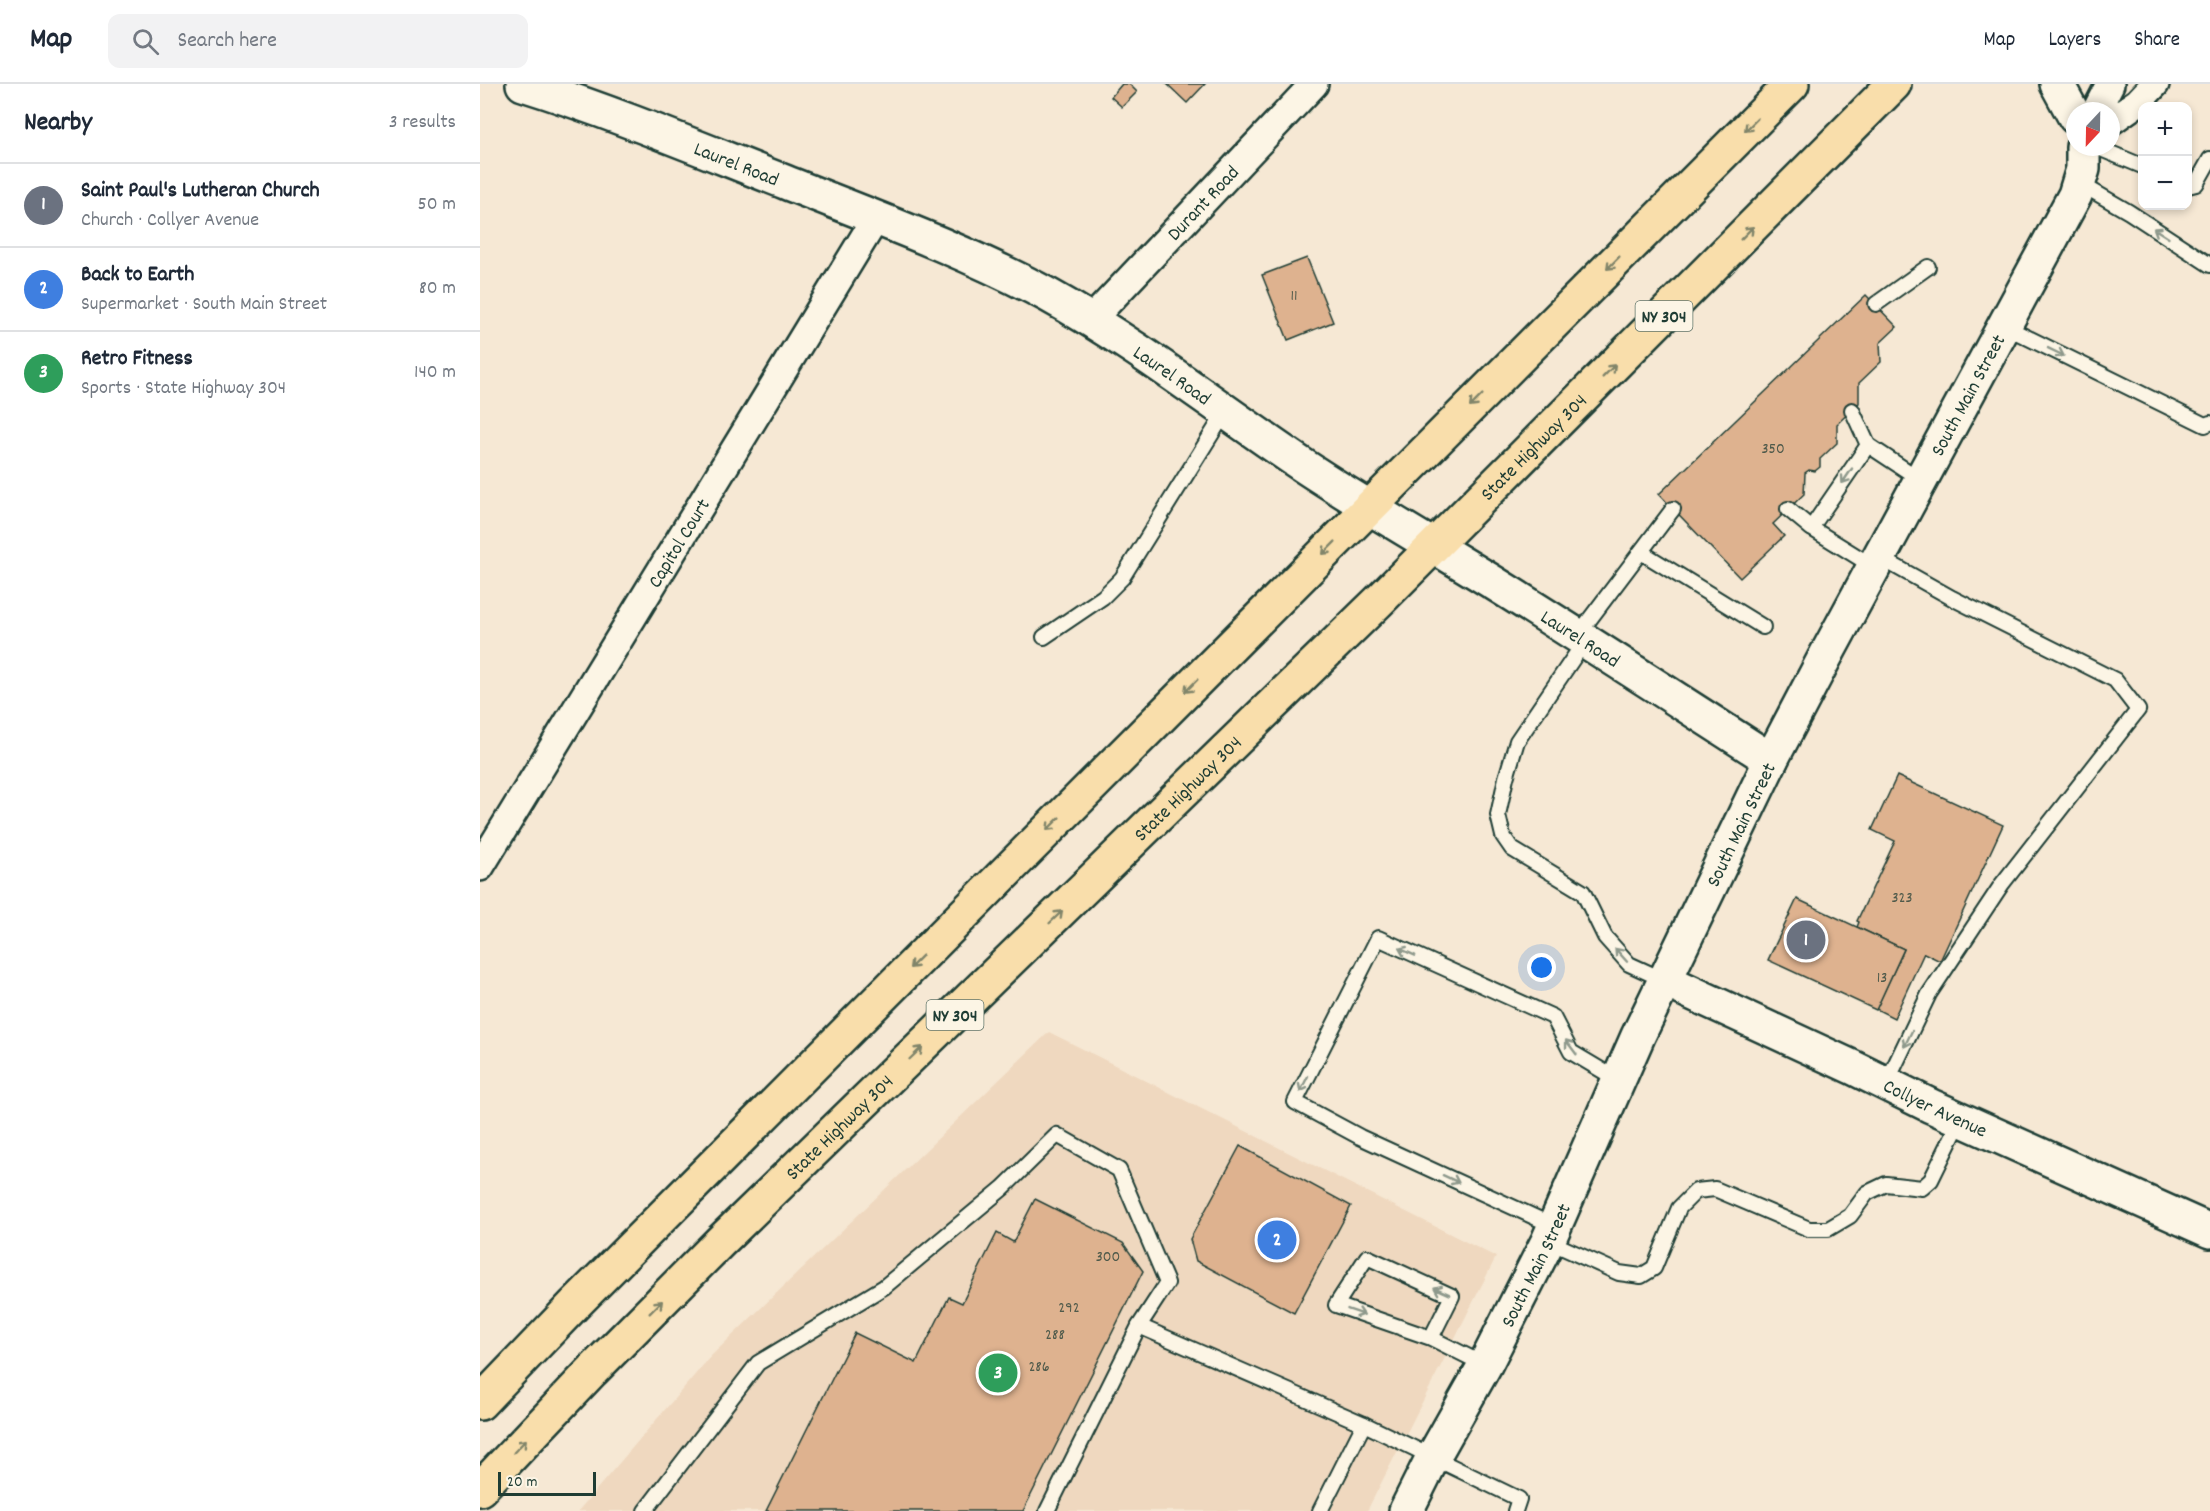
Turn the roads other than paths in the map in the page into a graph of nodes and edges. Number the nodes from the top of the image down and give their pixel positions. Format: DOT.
graph roads {
  1 [pos="523,84"];
  2 [pos="1314,84"];
  3 [pos="1792,84"];
  4 [pos="1894,84"];
  5 [pos="2057,84"];
  6 [pos="2110,84"];
  7 [pos="2155,84"];
  8 [pos="2067,102"];
  9 [pos="2101,102"];
  10 [pos="2120,115"];
  11 [pos="2083,156"];
  12 [pos="2118,156"];
  13 [pos="2210,159"];
  14 [pos="2138,164"];
  15 [pos="2079,183"];
  16 [pos="2192,185"];
  17 [pos="876,218"];
  18 [pos="2210,265"];
  19 [pos="1928,267"];
  20 [pos="1876,304"];
  21 [pos="1091,320"];
  22 [pos="2004,326"];
  23 [pos="1852,410"];
  24 [pos="1226,411"];
  25 [pos="2210,423"];
  26 [pos="1868,445"];
  27 [pos="1921,480"];
  28 [pos="1370,507"];
  29 [pos="1673,509"];
  30 [pos="1788,509"];
  31 [pos="1811,528"];
  32 [pos="1434,546"];
  33 [pos="1641,552"];
  34 [pos="1876,562"];
  35 [pos="1763,627"];
  36 [pos="1044,637"];
  37 [pos="1581,639"];
  38 [pos="1771,760"];
  39 [pos="480,867"];
  40 [pos="1664,980"];
  41 [pos="1618,1080"];
  42 [pos="1886,1084"];
  43 [pos="1961,1119"];
  44 [pos="2210,1232"];
  45 [pos="1551,1234"];
  46 [pos="1139,1326"];
  47 [pos="1431,1338"];
  48 [pos="1485,1365"];
  49 [pos="480,1403"];
  50 [pos="1364,1424"];
  51 [pos="1432,1459"];
  52 [pos="480,1489"];
  53 [pos="645,1511"];
  54 [pos="1047,1511"];
  55 [pos="1320,1511"];
  56 [pos="1406,1511"];
  57 [pos="1515,1511"];
  1 -- 17 [label="street, Laurel Road"];
  2 -- 21 [label="street, Durant Road"];
  3 -- 28 [label="main road, one-way"];
  32 -- 4 [label="main road, State Highway 304 / NY 304, one-way"];
  5 -- 8 [label="street"];
  6 -- 9 [label="street"];
  7 -- 10 [label="street"];
  11 -- 15 [label="street, South Main Street"];
  12 -- 14 [label="lane"];
  13 -- 16 [label="lane"];
  18 -- 15 [label="lane, one-way"];
  15 -- 22 [label="street, South Main Street"];
  17 -- 21 [label="street, Laurel Road"];
  17 -- 39 [label="street, Capitol Court"];
  19 -- 20 [label="lane"];
  21 -- 24 [label="street, Laurel Road"];
  22 -- 25 [label="lane, one-way"];
  22 -- 27 [label="street, South Main Street"];
  23 -- 26 [label="lane"];
  24 -- 28 [label="street, Laurel Road"];
  24 -- 36 [label="lane"];
  26 -- 27 [label="lane"];
  26 -- 31 [label="lane, one-way"];
  27 -- 34 [label="street, South Main Street"];
  28 -- 32 [label="street, Laurel Road"];
  28 -- 49 [label="main road, one-way"];
  29 -- 33 [label="lane"];
  30 -- 31 [label="lane"];
  31 -- 34 [label="lane"];
  32 -- 37 [label="street, Laurel Road"];
  52 -- 32 [label="main road, State Highway 304 / NY 304, one-way"];
  33 -- 35 [label="lane"];
  33 -- 37 [label="lane"];
  34 -- 38 [label="street, South Main Street"];
  34 -- 42 [label="lane, one-way"];
  37 -- 38 [label="street, Laurel Road"];
  40 -- 37 [label="lane, one-way"];
  38 -- 40 [label="street, South Main Street"];
  40 -- 41 [label="street, South Main Street"];
  40 -- 42 [label="street, Collyer Avenue"];
  41 -- 45 [label="street, South Main Street"];
  41 -- 45 [label="lane, one-way"];
  42 -- 43 [label="street, Collyer Avenue"];
  43 -- 44 [label="street, Collyer Avenue"];
  43 -- 45 [label="lane"];
  45 -- 48 [label="street, South Main Street"];
  46 -- 50 [label="lane"];
  46 -- 53 [label="lane"];
  46 -- 54 [label="lane"];
  47 -- 47 [label="lane, one-way"];
  47 -- 48 [label="lane"];
  48 -- 51 [label="street, South Main Street"];
  50 -- 51 [label="lane"];
  50 -- 55 [label="lane"];
  51 -- 56 [label="street, South Main Street"];
  51 -- 57 [label="lane"];
}
